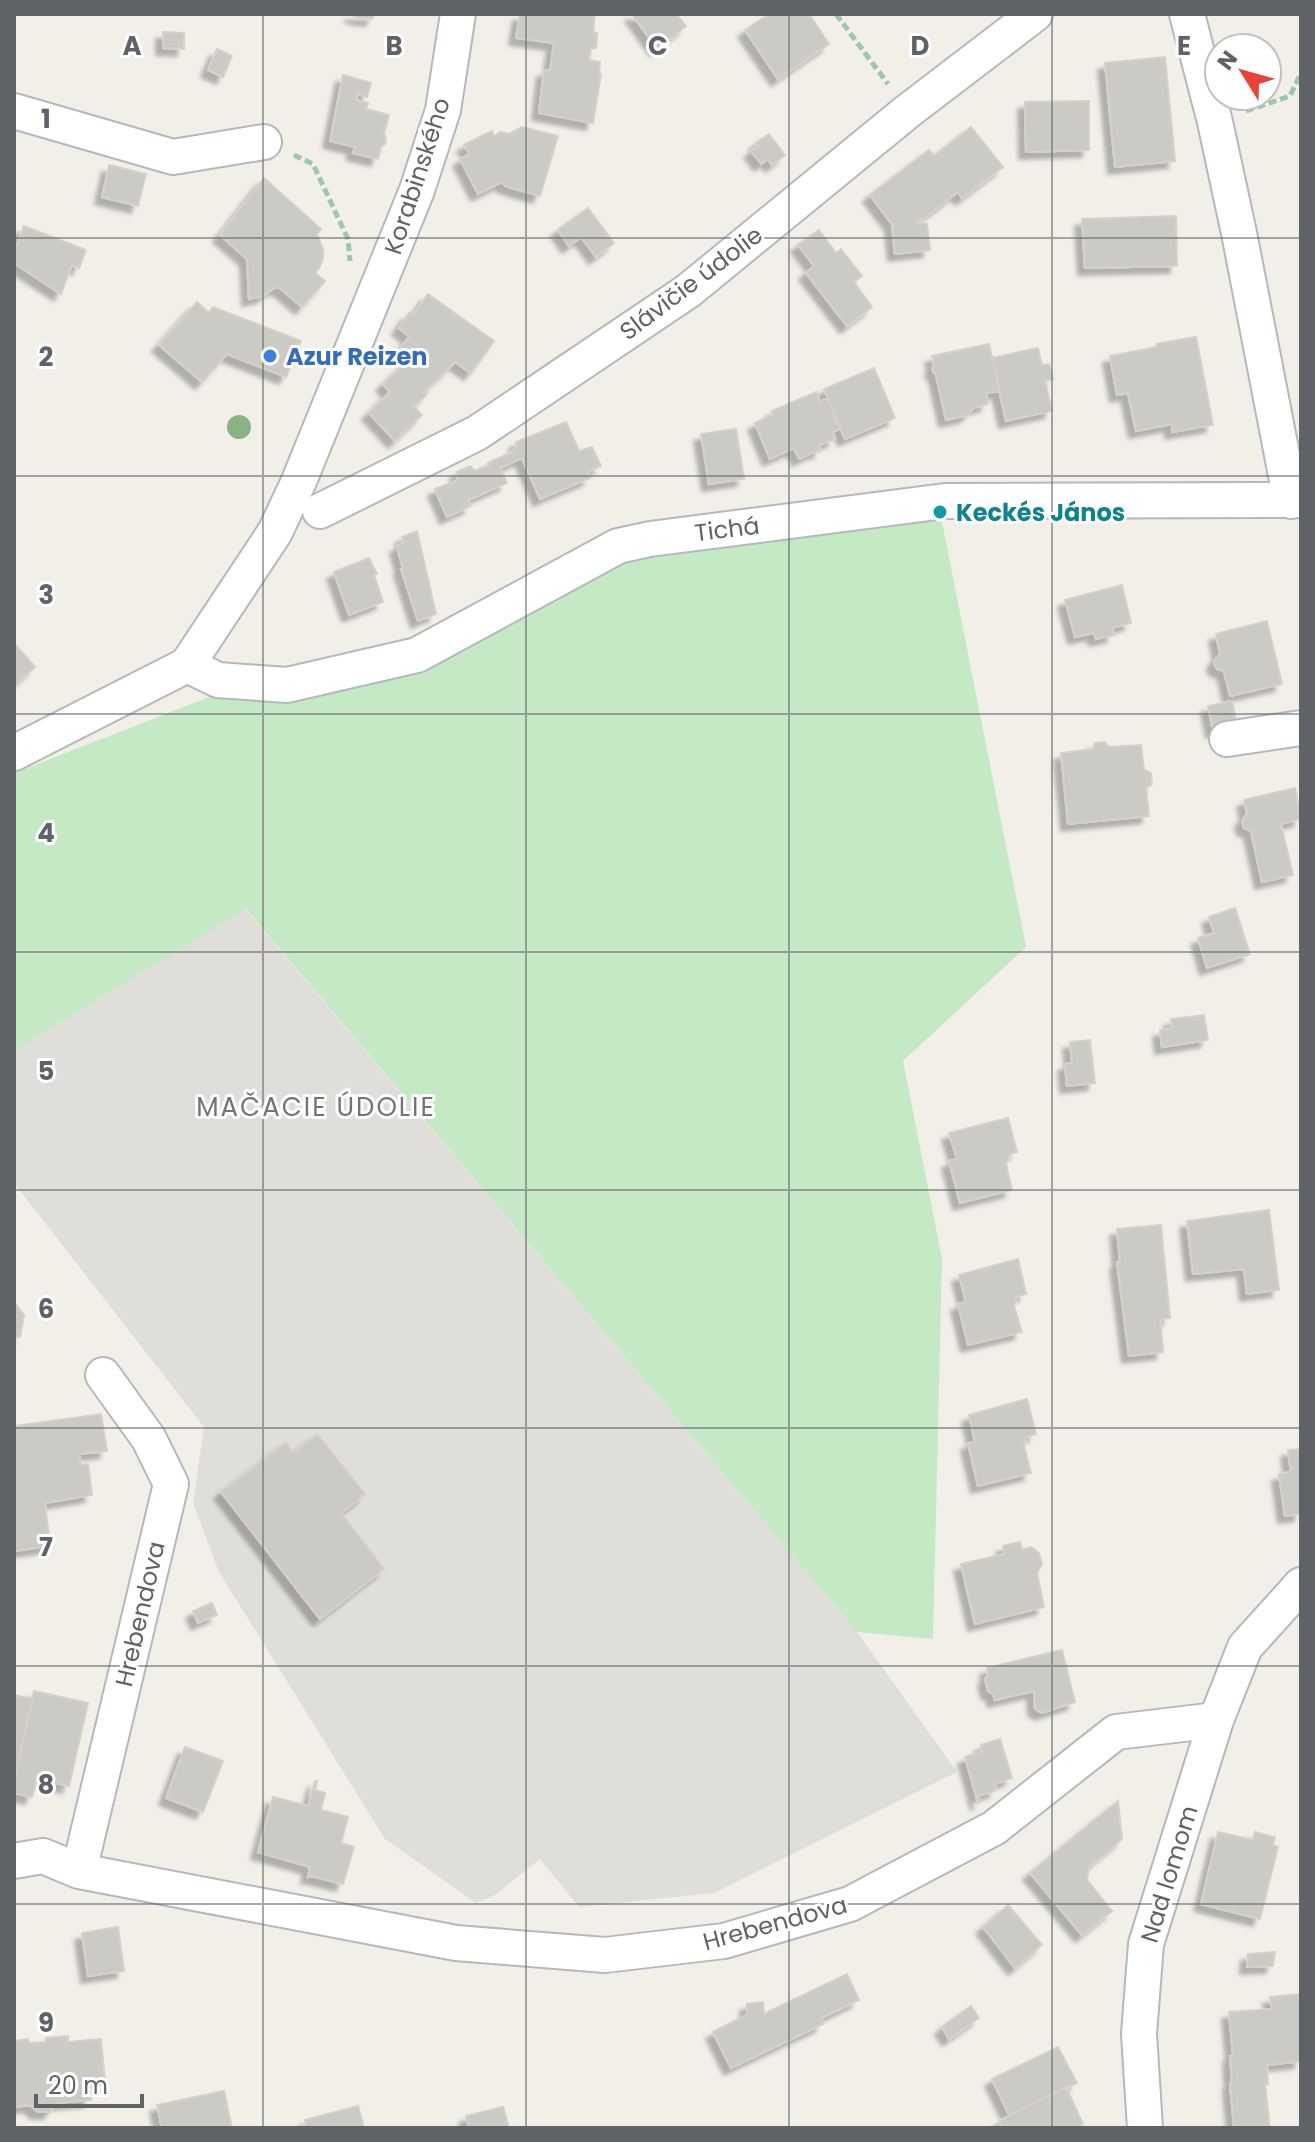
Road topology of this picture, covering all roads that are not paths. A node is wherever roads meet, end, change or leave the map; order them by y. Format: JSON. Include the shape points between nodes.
{"nodes":[{"id":1,"x":458,"y":14,"type":"edge"},
{"id":2,"x":1035,"y":14,"type":"edge"},
{"id":3,"x":1187,"y":14,"type":"edge"},
{"id":4,"x":14,"y":111,"type":"edge"},
{"id":5,"x":264,"y":142,"type":"road end"},
{"id":6,"x":1296,"y":500,"type":"edge"},
{"id":7,"x":320,"y":511,"type":"dead end"},
{"id":8,"x":187,"y":665,"type":"junction"},
{"id":9,"x":1301,"y":728,"type":"edge"},
{"id":10,"x":1227,"y":739,"type":"dead end"},
{"id":11,"x":14,"y":753,"type":"edge"},
{"id":12,"x":103,"y":1375,"type":"dead end"},
{"id":13,"x":1301,"y":1585,"type":"edge"},
{"id":14,"x":1216,"y":1720,"type":"junction"},
{"id":15,"x":14,"y":1861,"type":"edge"},
{"id":16,"x":79,"y":1871,"type":"junction"},
{"id":17,"x":1145,"y":2128,"type":"edge"}],
"edges":[{"from":1,"to":8,"type":"street","name":"Korabinského","via":[[443,110],[417,190],[299,481],[275,532]]},
{"from":2,"to":7,"type":"street","name":"Slávičie údolie","via":[[688,291],[477,433]]},
{"from":3,"to":6,"type":"street"},
{"from":4,"to":5,"type":"street","via":[[173,157]]},
{"from":6,"to":8,"type":"street","name":"Tichá","via":[[945,501],[650,539],[618,546],[417,655],[287,685],[218,680]]},
{"from":8,"to":11,"type":"street"},
{"from":9,"to":10,"type":"street"},
{"from":12,"to":16,"type":"street","name":"Hrebendova","via":[[149,1439],[171,1484]]},
{"from":13,"to":14,"type":"street","via":[[1245,1647]]},
{"from":14,"to":16,"type":"street","name":"Hrebendova","via":[[1116,1732],[981,1835],[850,1904],[724,1941],[605,1955],[456,1943]]},
{"from":14,"to":17,"type":"street","name":"Nad lomom","via":[[1146,1944],[1139,2034]]},
{"from":15,"to":16,"type":"street","name":"Hrebendova","via":[[43,1856]]}]}
